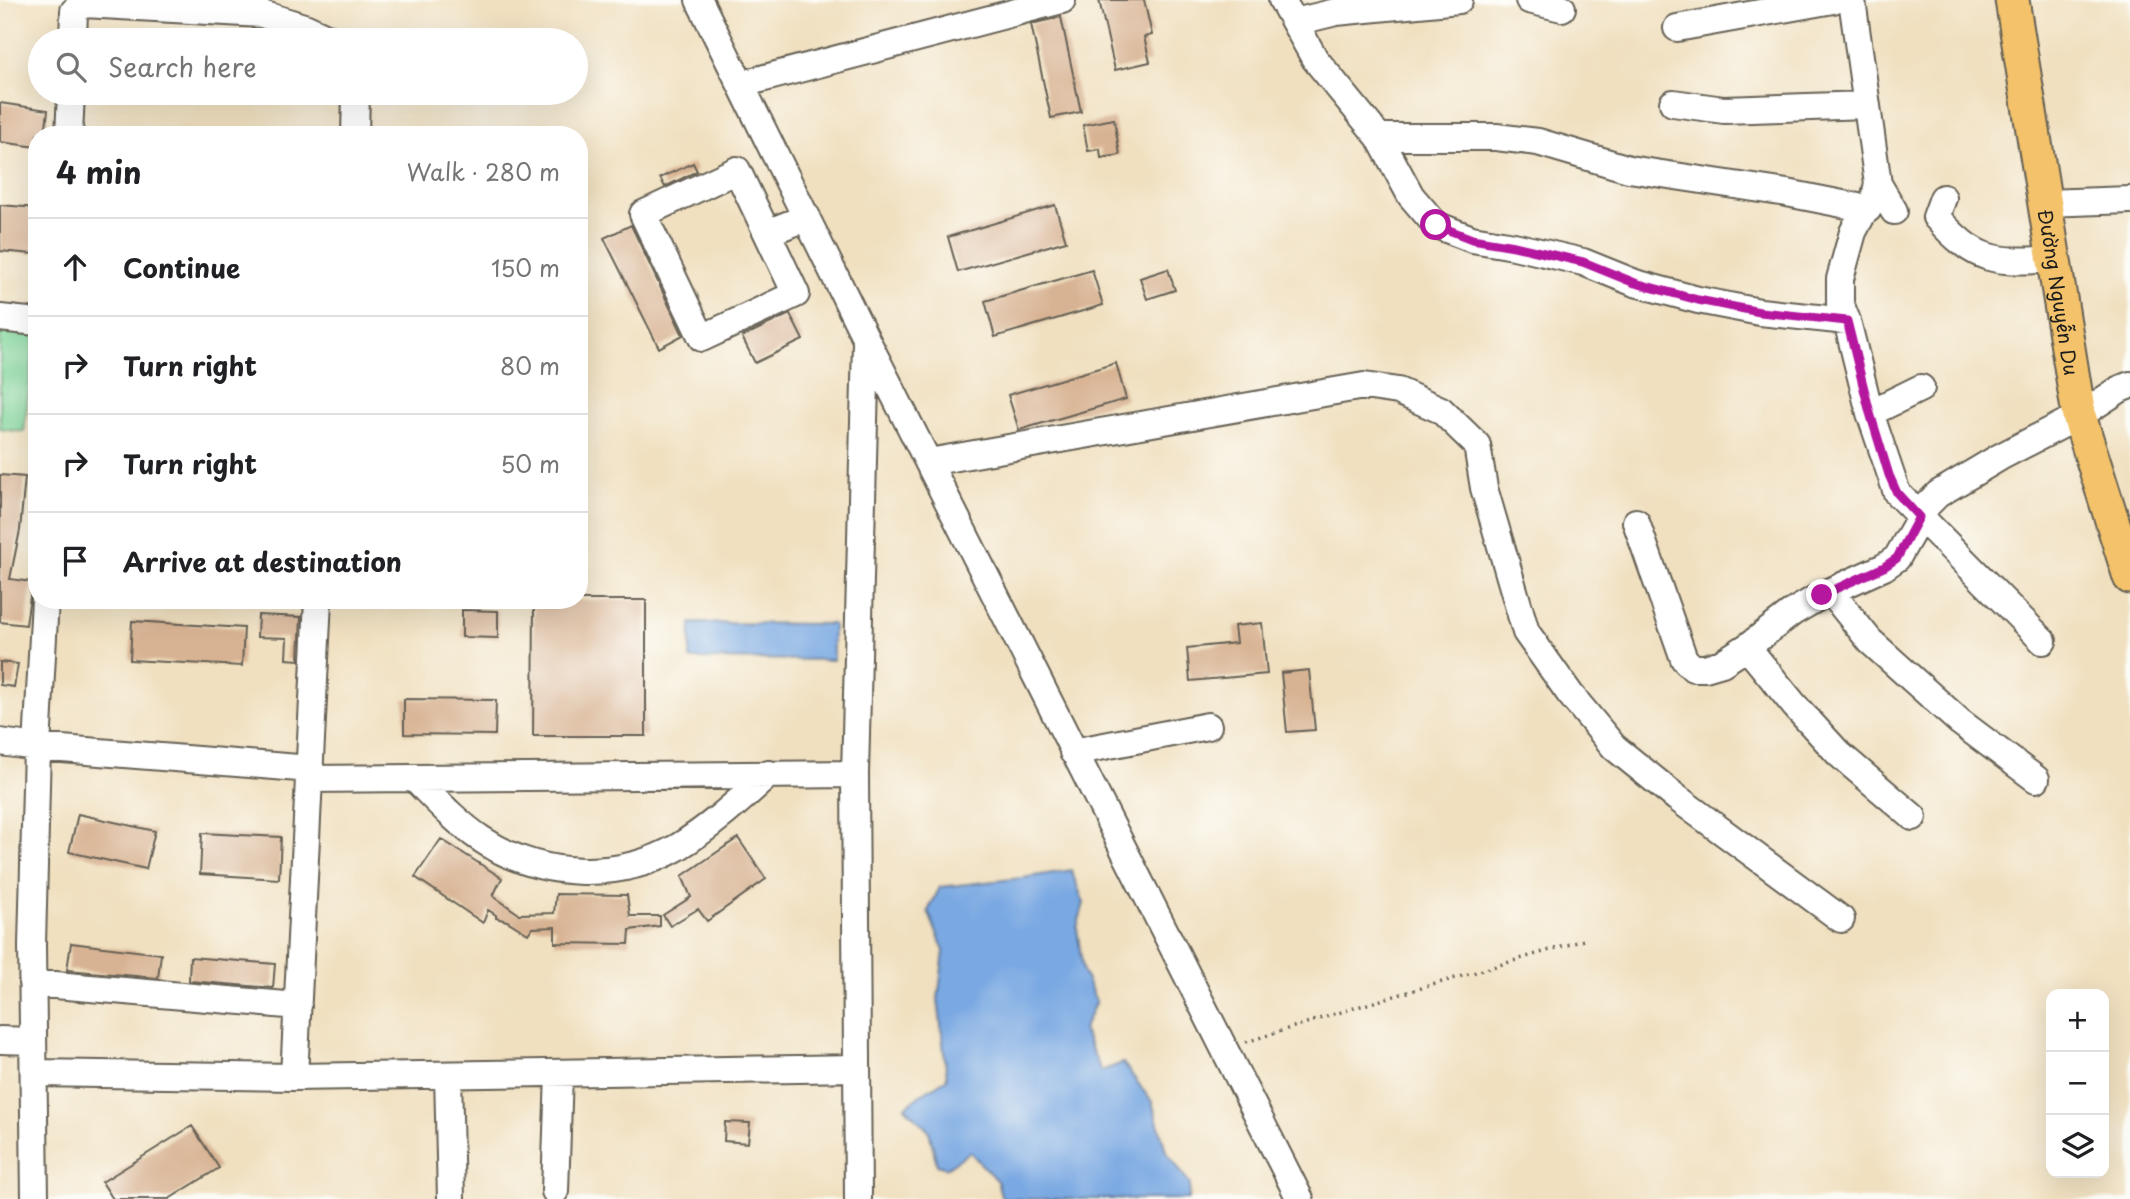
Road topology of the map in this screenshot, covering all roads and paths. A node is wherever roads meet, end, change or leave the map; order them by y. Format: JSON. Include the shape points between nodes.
{"nodes":[{"id":1,"x":699,"y":0,"type":"edge"},
{"id":2,"x":1062,"y":0,"type":"edge"},
{"id":3,"x":1459,"y":0,"type":"edge"},
{"id":4,"x":1529,"y":0,"type":"edge"},
{"id":5,"x":1833,"y":0,"type":"edge"},
{"id":6,"x":1852,"y":0,"type":"edge"},
{"id":7,"x":2011,"y":0,"type":"edge"},
{"id":8,"x":70,"y":5,"type":"edge"},
{"id":9,"x":1774,"y":5,"type":"edge"},
{"id":10,"x":1562,"y":8,"type":"dead end"},
{"id":11,"x":1289,"y":11,"type":"edge"},
{"id":12,"x":72,"y":28,"type":"edge"},
{"id":13,"x":307,"y":28,"type":"edge"},
{"id":14,"x":1677,"y":28,"type":"dead end"},
{"id":15,"x":742,"y":84,"type":"junction"},
{"id":16,"x":1673,"y":103,"type":"dead end"},
{"id":17,"x":1866,"y":104,"type":"junction"},
{"id":18,"x":70,"y":105,"type":"edge"},
{"id":19,"x":356,"y":105,"type":"edge"},
{"id":20,"x":69,"y":126,"type":"edge"},
{"id":21,"x":355,"y":126,"type":"edge"},
{"id":22,"x":1379,"y":137,"type":"junction"},
{"id":23,"x":1878,"y":184,"type":"junction"},
{"id":24,"x":1943,"y":198,"type":"dead end"},
{"id":25,"x":2130,"y":200,"type":"edge"},
{"id":26,"x":2044,"y":203,"type":"junction"},
{"id":27,"x":1868,"y":209,"type":"junction"},
{"id":28,"x":1894,"y":211,"type":"dead end"},
{"id":29,"x":807,"y":218,"type":"junction"},
{"id":30,"x":767,"y":233,"type":"junction"},
{"id":31,"x":2053,"y":259,"type":"junction"},
{"id":32,"x":0,"y":318,"type":"edge"},
{"id":33,"x":28,"y":321,"type":"edge"},
{"id":34,"x":1847,"y":321,"type":"junction"},
{"id":35,"x":866,"y":339,"type":"junction"},
{"id":36,"x":2130,"y":385,"type":"edge"},
{"id":37,"x":1921,"y":388,"type":"dead end"},
{"id":38,"x":1870,"y":413,"type":"junction"},
{"id":39,"x":2079,"y":416,"type":"junction"},
{"id":40,"x":929,"y":462,"type":"junction"},
{"id":41,"x":1919,"y":517,"type":"junction"},
{"id":42,"x":1636,"y":522,"type":"dead end"},
{"id":43,"x":2130,"y":577,"type":"edge"},
{"id":44,"x":1830,"y":591,"type":"junction"},
{"id":45,"x":45,"y":609,"type":"edge"},
{"id":46,"x":318,"y":609,"type":"edge"},
{"id":47,"x":2043,"y":641,"type":"dead end"},
{"id":48,"x":1747,"y":647,"type":"junction"},
{"id":49,"x":1208,"y":726,"type":"dead end"},
{"id":50,"x":0,"y":742,"type":"edge"},
{"id":51,"x":37,"y":747,"type":"junction"},
{"id":52,"x":1073,"y":752,"type":"junction"},
{"id":53,"x":310,"y":774,"type":"junction"},
{"id":54,"x":769,"y":774,"type":"junction"},
{"id":55,"x":855,"y":774,"type":"junction"},
{"id":56,"x":414,"y":778,"type":"junction"},
{"id":57,"x":2036,"y":779,"type":"dead end"},
{"id":58,"x":1913,"y":817,"type":"dead end"},
{"id":59,"x":1841,"y":919,"type":"dead end"},
{"id":60,"x":1584,"y":940,"type":"dead end"},
{"id":61,"x":32,"y":983,"type":"junction"},
{"id":62,"x":298,"y":1006,"type":"junction"},
{"id":63,"x":0,"y":1040,"type":"edge"},
{"id":64,"x":33,"y":1041,"type":"junction"},
{"id":65,"x":1224,"y":1049,"type":"junction"},
{"id":66,"x":857,"y":1068,"type":"junction"},
{"id":67,"x":34,"y":1073,"type":"junction"},
{"id":68,"x":559,"y":1073,"type":"junction"},
{"id":69,"x":448,"y":1075,"type":"junction"},
{"id":70,"x":294,"y":1077,"type":"junction"},
{"id":71,"x":555,"y":1191,"type":"dead end"},
{"id":72,"x":35,"y":1199,"type":"edge"},
{"id":73,"x":451,"y":1199,"type":"edge"},
{"id":74,"x":858,"y":1199,"type":"edge"},
{"id":75,"x":1300,"y":1199,"type":"edge"}],
"edges":[{"from":1,"to":15,"type":"street"},
{"from":2,"to":15,"type":"street"},
{"from":3,"to":11,"type":"street","via":[[1336,12]]},
{"from":4,"to":10,"type":"street"},
{"from":5,"to":9,"type":"street"},
{"from":6,"to":17,"type":"street"},
{"from":7,"to":26,"type":"main road","name":"Đường Nguyễn Du"},
{"from":8,"to":12,"type":"street"},
{"from":8,"to":13,"type":"street","via":[[262,13]]},
{"from":9,"to":14,"type":"street"},
{"from":11,"to":22,"type":"street","via":[[1315,59]]},
{"from":15,"to":29,"type":"street"},
{"from":16,"to":17,"type":"street","via":[[1736,110]]},
{"from":17,"to":23,"type":"street"},
{"from":18,"to":20,"type":"street"},
{"from":19,"to":21,"type":"street"},
{"from":22,"to":27,"type":"street","via":[[1496,137],[1538,142],[1629,169]]},
{"from":22,"to":34,"type":"street","via":[[1412,196],[1436,225],[1472,239],[1583,262],[1635,283],[1698,300]]},
{"from":23,"to":27,"type":"street"},
{"from":23,"to":28,"type":"street"},
{"from":24,"to":31,"type":"street","via":[[1936,217],[1983,257]]},
{"from":25,"to":26,"type":"street"},
{"from":26,"to":31,"type":"main road","name":"Đường Nguyễn Du"},
{"from":27,"to":34,"type":"street","via":[[1853,232],[1840,279],[1840,303]]},
{"from":29,"to":30,"type":"street"},
{"from":29,"to":35,"type":"street"},
{"from":30,"to":30,"type":"street","via":[[737,170],[643,214],[702,338],[796,294]]},
{"from":31,"to":39,"type":"main road","name":"Đường Nguyễn Du"},
{"from":32,"to":33,"type":"street"},
{"from":34,"to":38,"type":"street"},
{"from":35,"to":40,"type":"street"},
{"from":35,"to":55,"type":"street"},
{"from":36,"to":39,"type":"street"},
{"from":37,"to":38,"type":"street"},
{"from":38,"to":41,"type":"street","via":[[1897,493]]},
{"from":39,"to":41,"type":"street","via":[[1938,494]]},
{"from":39,"to":43,"type":"main road","name":"Đường Nguyễn Du"},
{"from":40,"to":52,"type":"street"},
{"from":40,"to":59,"type":"street","via":[[1364,386],[1398,391],[1441,410],[1477,445],[1484,488],[1526,632],[1570,694],[1614,747]]},
{"from":41,"to":44,"type":"street","via":[[1897,558]]},
{"from":41,"to":47,"type":"street"},
{"from":42,"to":48,"type":"street","via":[[1684,659],[1693,668],[1704,668]]},
{"from":44,"to":48,"type":"street"},
{"from":44,"to":57,"type":"street","via":[[1870,641],[1960,722]]},
{"from":45,"to":51,"type":"street"},
{"from":46,"to":53,"type":"street"},
{"from":48,"to":58,"type":"street","via":[[1839,754]]},
{"from":49,"to":52,"type":"street"},
{"from":50,"to":51,"type":"street"},
{"from":51,"to":53,"type":"street"},
{"from":51,"to":61,"type":"street"},
{"from":52,"to":65,"type":"street"},
{"from":53,"to":56,"type":"street"},
{"from":53,"to":62,"type":"street"},
{"from":54,"to":55,"type":"street"},
{"from":54,"to":56,"type":"street"},
{"from":54,"to":56,"type":"street","via":[[721,817],[676,848],[636,864],[594,872],[548,867],[494,847],[448,812]]},
{"from":55,"to":66,"type":"street"},
{"from":60,"to":65,"type":"path"},
{"from":61,"to":62,"type":"street"},
{"from":61,"to":64,"type":"street"},
{"from":62,"to":70,"type":"street"},
{"from":63,"to":64,"type":"street"},
{"from":64,"to":67,"type":"street"},
{"from":65,"to":75,"type":"street"},
{"from":66,"to":68,"type":"street"},
{"from":66,"to":74,"type":"street"},
{"from":67,"to":70,"type":"street"},
{"from":67,"to":72,"type":"street"},
{"from":68,"to":69,"type":"street"},
{"from":68,"to":71,"type":"street"},
{"from":69,"to":70,"type":"street"},
{"from":69,"to":73,"type":"street"}]}
